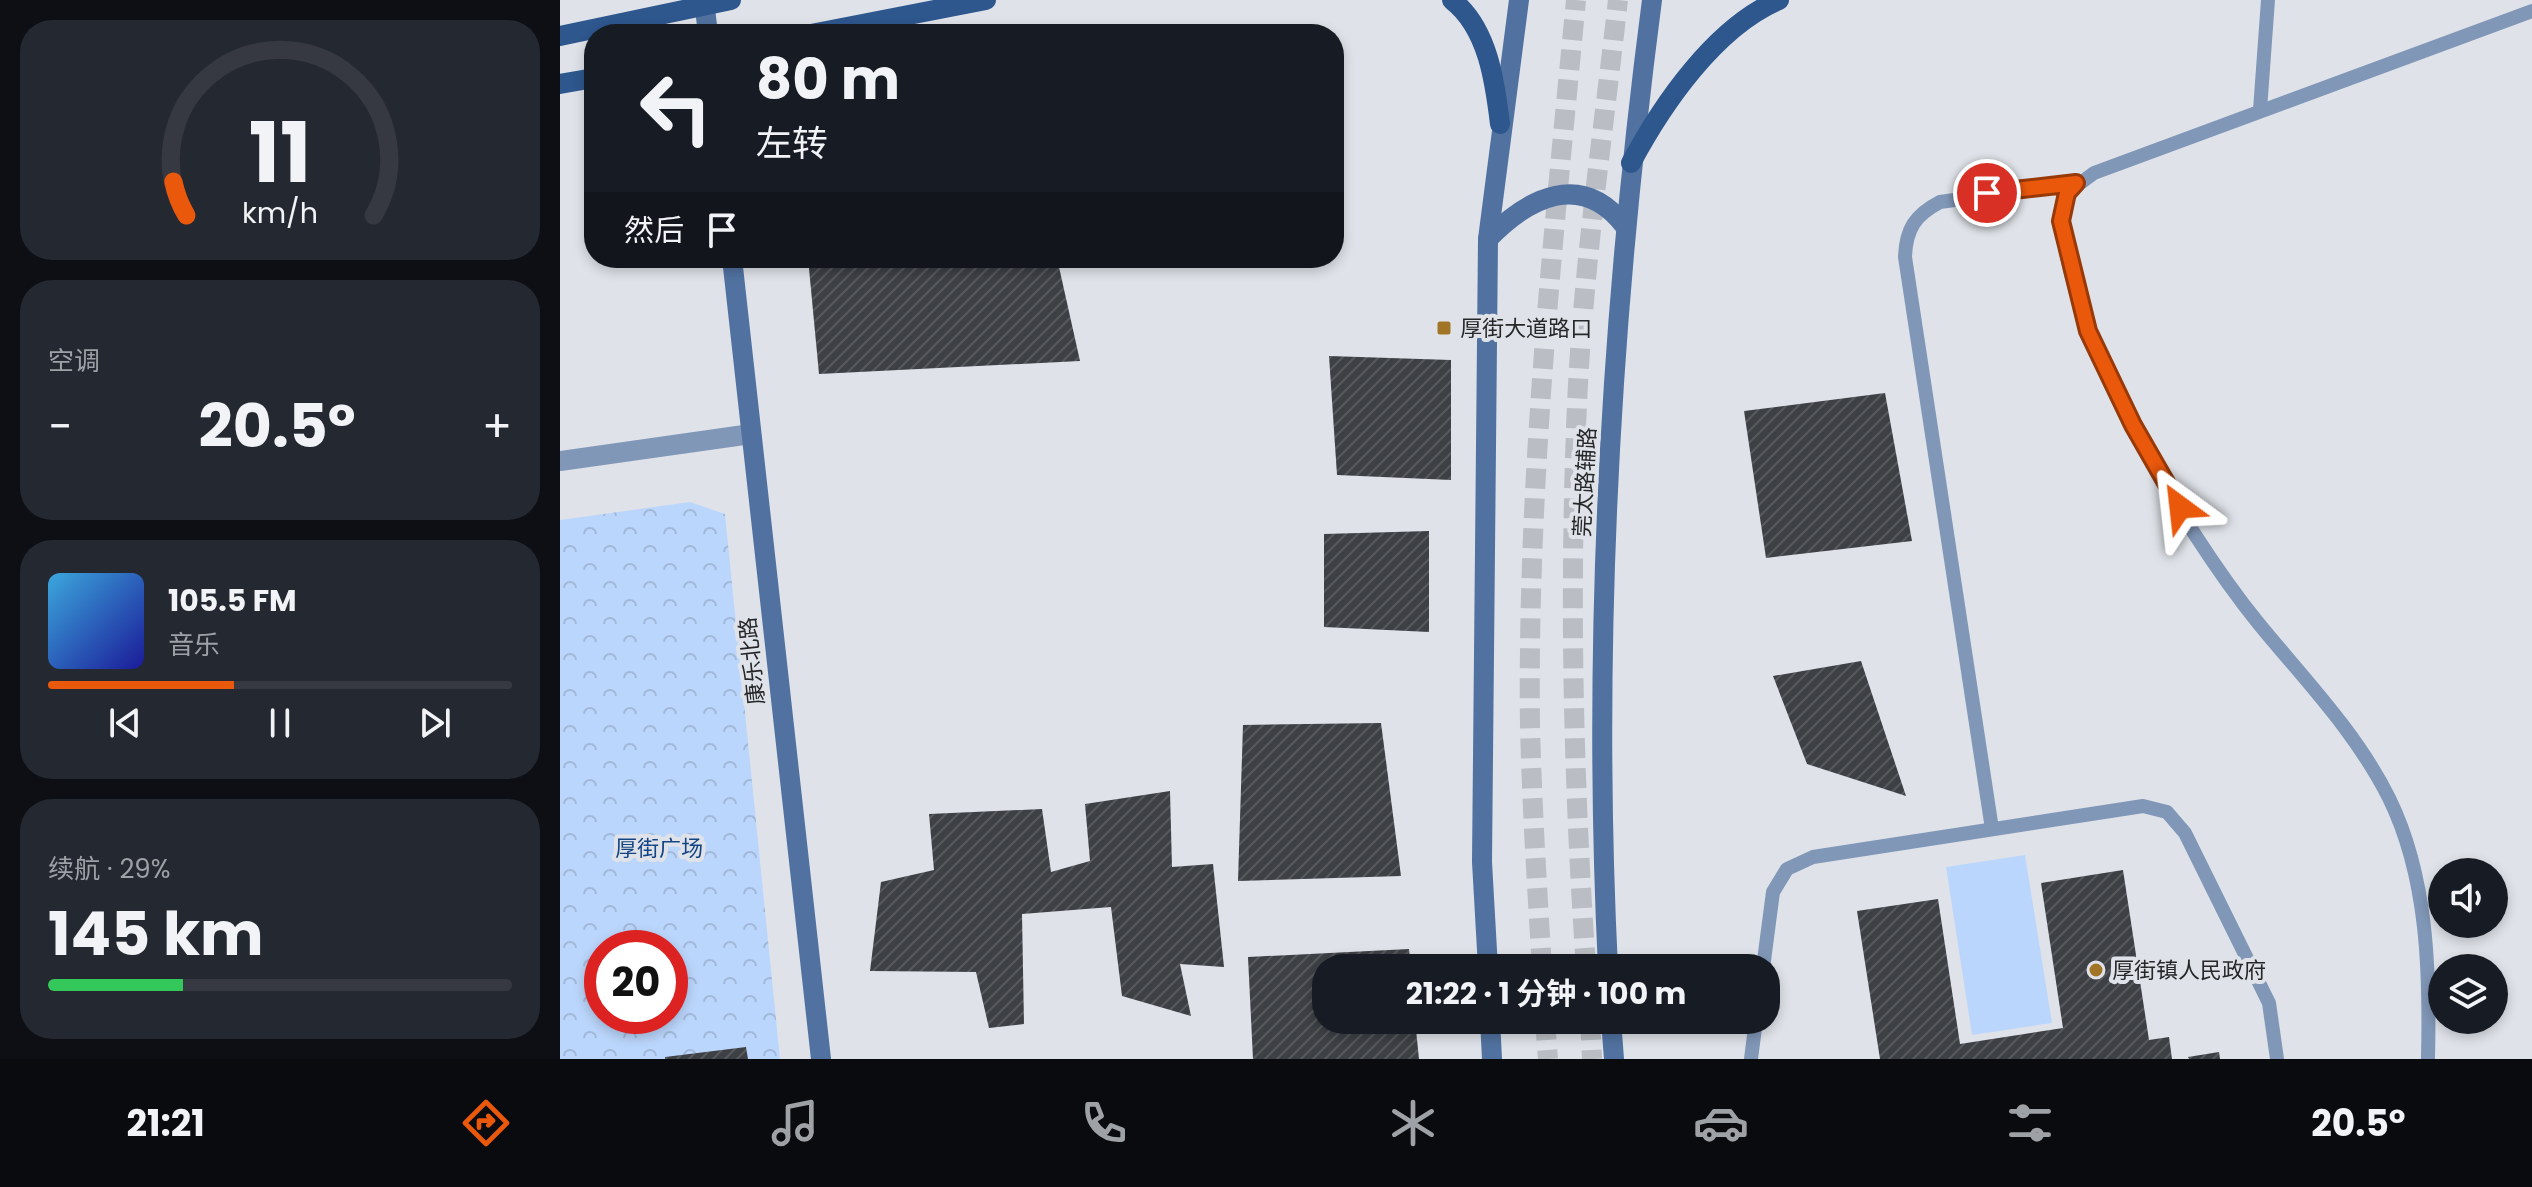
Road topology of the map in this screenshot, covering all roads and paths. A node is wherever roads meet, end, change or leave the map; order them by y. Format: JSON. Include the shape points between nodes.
{"nodes":[{"id":1,"x":731,"y":0,"type":"edge"},
{"id":2,"x":986,"y":0,"type":"edge"},
{"id":3,"x":1452,"y":0,"type":"edge"},
{"id":4,"x":1519,"y":0,"type":"edge"},
{"id":5,"x":1652,"y":0,"type":"edge"},
{"id":6,"x":1779,"y":0,"type":"edge"},
{"id":7,"x":2268,"y":0,"type":"edge"},
{"id":8,"x":705,"y":3,"type":"edge"},
{"id":9,"x":2532,"y":11,"type":"edge"},
{"id":10,"x":613,"y":24,"type":"edge"},
{"id":11,"x":707,"y":24,"type":"edge"},
{"id":12,"x":862,"y":24,"type":"edge"},
{"id":13,"x":584,"y":31,"type":"edge"},
{"id":14,"x":560,"y":36,"type":"edge"},
{"id":15,"x":584,"y":80,"type":"edge"},
{"id":16,"x":560,"y":84,"type":"edge"},
{"id":17,"x":2260,"y":110,"type":"junction"},
{"id":18,"x":1500,"y":124,"type":"junction"},
{"id":19,"x":1631,"y":163,"type":"junction"},
{"id":20,"x":2076,"y":183,"type":"junction"},
{"id":21,"x":1624,"y":225,"type":"junction"},
{"id":22,"x":1488,"y":239,"type":"junction"},
{"id":23,"x":733,"y":268,"type":"edge"},
{"id":24,"x":751,"y":434,"type":"junction"},
{"id":25,"x":560,"y":461,"type":"edge"},
{"id":26,"x":1992,"y":829,"type":"junction"},
{"id":27,"x":1487,"y":954,"type":"edge"},
{"id":28,"x":1607,"y":954,"type":"edge"},
{"id":29,"x":1765,"y":954,"type":"edge"},
{"id":30,"x":1491,"y":1034,"type":"edge"},
{"id":31,"x":1612,"y":1034,"type":"edge"},
{"id":32,"x":1754,"y":1034,"type":"edge"},
{"id":33,"x":821,"y":1059,"type":"edge"},
{"id":34,"x":1492,"y":1059,"type":"edge"},
{"id":35,"x":1614,"y":1059,"type":"edge"},
{"id":36,"x":1751,"y":1059,"type":"edge"},
{"id":37,"x":2277,"y":1059,"type":"edge"},
{"id":38,"x":2428,"y":1059,"type":"edge"}],
"edges":[{"from":1,"to":8,"type":"main road"},
{"from":2,"to":12,"type":"main road"},
{"from":3,"to":18,"type":"main road","via":[[1480,38],[1495,80]]},
{"from":4,"to":18,"type":"main road"},
{"from":5,"to":19,"type":"main road","name":"莞太路辅路"},
{"from":6,"to":19,"type":"main road","via":[[1721,40],[1653,122]]},
{"from":7,"to":17,"type":"lane"},
{"from":8,"to":10,"type":"main road"},
{"from":8,"to":11,"type":"main road"},
{"from":9,"to":17,"type":"lane"},
{"from":13,"to":14,"type":"main road"},
{"from":15,"to":16,"type":"main road"},
{"from":17,"to":20,"type":"lane"},
{"from":18,"to":22,"type":"main road"},
{"from":19,"to":21,"type":"main road","name":"莞太路辅路"},
{"from":20,"to":26,"type":"lane","via":[[1940,202],[1923,210],[1906,237],[1907,272]]},
{"from":20,"to":38,"type":"lane","via":[[2067,193],[2061,221],[2079,301],[2133,425],[2196,534],[2248,609],[2369,762],[2406,840],[2430,988]]},
{"from":21,"to":22,"type":"main road","via":[[1596,199],[1573,193],[1527,207]]},
{"from":21,"to":28,"type":"main road","name":"莞太路辅路","via":[[1607,493],[1600,808]]},
{"from":22,"to":27,"type":"main road","via":[[1482,862]]},
{"from":23,"to":24,"type":"main road","name":"康乐北路"},
{"from":24,"to":25,"type":"street"},
{"from":24,"to":33,"type":"main road","name":"康乐北路"},
{"from":26,"to":29,"type":"lane","via":[[1813,857],[1787,869],[1773,892]]},
{"from":26,"to":37,"type":"lane","via":[[2143,806],[2167,812],[2185,833],[2269,1003]]},
{"from":30,"to":34,"type":"main road"},
{"from":31,"to":35,"type":"main road"},
{"from":32,"to":36,"type":"lane"}]}
